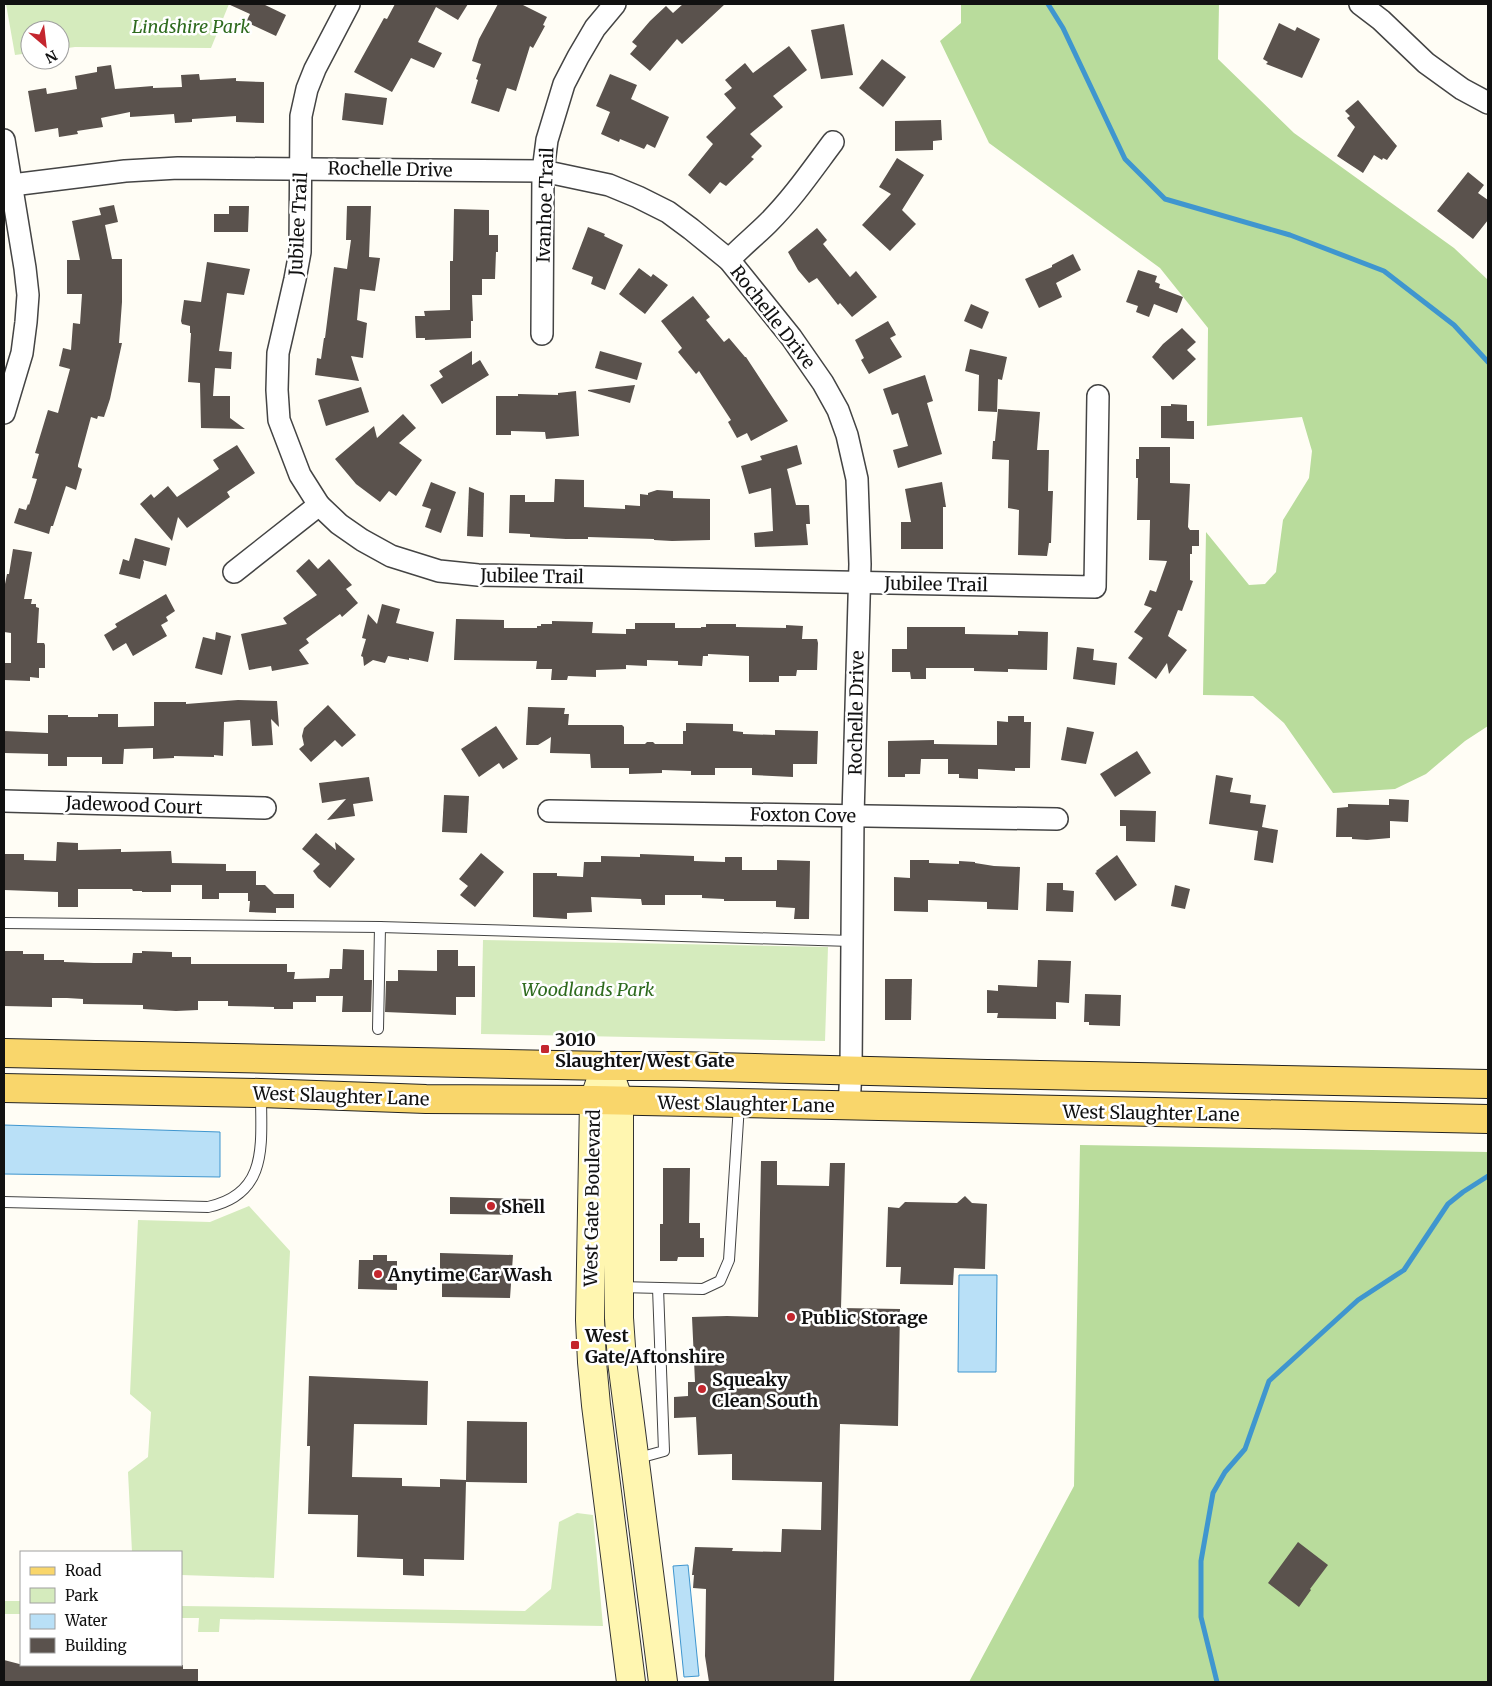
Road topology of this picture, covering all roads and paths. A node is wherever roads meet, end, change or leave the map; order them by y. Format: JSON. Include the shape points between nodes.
{"nodes":[{"id":1,"x":349,"y":4,"type":"edge"},
{"id":2,"x":614,"y":4,"type":"edge"},
{"id":3,"x":1360,"y":4,"type":"edge"},
{"id":4,"x":1488,"y":103,"type":"edge"},
{"id":5,"x":4,"y":140,"type":"edge"},
{"id":6,"x":833,"y":142,"type":"dead end"},
{"id":7,"x":301,"y":168,"type":"junction"},
{"id":8,"x":543,"y":171,"type":"junction"},
{"id":9,"x":12,"y":185,"type":"junction"},
{"id":10,"x":729,"y":260,"type":"junction"},
{"id":11,"x":542,"y":334,"type":"dead end"},
{"id":12,"x":1098,"y":396,"type":"dead end"},
{"id":13,"x":4,"y":413,"type":"edge"},
{"id":14,"x":319,"y":505,"type":"junction"},
{"id":15,"x":234,"y":572,"type":"dead end"},
{"id":16,"x":860,"y":583,"type":"junction"},
{"id":17,"x":4,"y":801,"type":"edge"},
{"id":18,"x":265,"y":808,"type":"dead end"},
{"id":19,"x":549,"y":811,"type":"dead end"},
{"id":20,"x":853,"y":816,"type":"junction"},
{"id":21,"x":1057,"y":820,"type":"dead end"},
{"id":22,"x":4,"y":923,"type":"edge"},
{"id":23,"x":380,"y":927,"type":"junction"},
{"id":24,"x":852,"y":941,"type":"junction"},
{"id":25,"x":378,"y":1029,"type":"dead end"},
{"id":26,"x":4,"y":1053,"type":"edge"},
{"id":27,"x":606,"y":1066,"type":"junction"},
{"id":28,"x":851,"y":1070,"type":"junction"},
{"id":29,"x":1412,"y":1082,"type":"junction"},
{"id":30,"x":1488,"y":1084,"type":"edge"},
{"id":31,"x":4,"y":1088,"type":"edge"},
{"id":32,"x":261,"y":1093,"type":"junction"},
{"id":33,"x":606,"y":1101,"type":"junction"},
{"id":34,"x":739,"y":1104,"type":"junction"},
{"id":35,"x":849,"y":1107,"type":"junction"},
{"id":36,"x":1412,"y":1117,"type":"junction"},
{"id":37,"x":1488,"y":1119,"type":"edge"},
{"id":38,"x":4,"y":1202,"type":"edge"},
{"id":39,"x":619,"y":1287,"type":"junction"},
{"id":40,"x":658,"y":1288,"type":"junction"},
{"id":41,"x":634,"y":1459,"type":"junction"},
{"id":42,"x":637,"y":1491,"type":"junction"},
{"id":43,"x":608,"y":1496,"type":"junction"},
{"id":44,"x":631,"y":1682,"type":"edge"},
{"id":45,"x":663,"y":1682,"type":"edge"}],
"edges":[{"from":1,"to":7,"type":"street","name":"Jubilee Trail","via":[[307,89],[302,116]]},
{"from":2,"to":8,"type":"street","name":"Ivanhoe Trail","via":[[595,28],[564,84],[547,140]]},
{"from":3,"to":4,"type":"street","via":[[1426,63]]},
{"from":5,"to":9,"type":"street"},
{"from":6,"to":10,"type":"street","via":[[768,224]]},
{"from":7,"to":8,"type":"street","name":"Rochelle Drive"},
{"from":7,"to":9,"type":"street","name":"Rochelle Drive","via":[[134,170]]},
{"from":7,"to":14,"type":"street","name":"Jubilee Trail","via":[[300,252],[278,353],[277,390],[279,420],[300,474]]},
{"from":8,"to":10,"type":"street","name":"Rochelle Drive","via":[[609,185],[638,197],[668,212]]},
{"from":8,"to":11,"type":"street","name":"Ivanhoe Trail"},
{"from":9,"to":13,"type":"street","via":[[28,295],[22,353]]},
{"from":10,"to":16,"type":"street","name":"Rochelle Drive","via":[[791,337],[838,410],[857,479]]},
{"from":12,"to":16,"type":"street","name":"Jubilee Trail","via":[[1095,587]]},
{"from":14,"to":15,"type":"street"},
{"from":14,"to":16,"type":"street","name":"Jubilee Trail","via":[[339,524],[369,544],[391,556],[439,572]]},
{"from":16,"to":20,"type":"street","name":"Rochelle Drive"},
{"from":17,"to":18,"type":"street","name":"Jadewood Court"},
{"from":19,"to":20,"type":"street","name":"Foxton Cove"},
{"from":20,"to":21,"type":"street","name":"Foxton Cove"},
{"from":20,"to":24,"type":"street","name":"Rochelle Drive"},
{"from":22,"to":23,"type":"lane"},
{"from":23,"to":24,"type":"lane"},
{"from":23,"to":25,"type":"lane"},
{"from":24,"to":28,"type":"street","name":"Rochelle Drive"},
{"from":26,"to":27,"type":"main road","name":"West Slaughter Lane"},
{"from":27,"to":28,"type":"main road","name":"West Slaughter Lane"},
{"from":27,"to":33,"type":"main road","name":"West Gate Boulevard"},
{"from":28,"to":29,"type":"main road","name":"West Slaughter Lane"},
{"from":28,"to":35,"type":"street","name":"Rochelle Drive"},
{"from":29,"to":30,"type":"main road","name":"West Slaughter Lane"},
{"from":29,"to":36,"type":"main road"},
{"from":31,"to":32,"type":"main road","name":"West Slaughter Lane"},
{"from":32,"to":33,"type":"main road","name":"West Slaughter Lane"},
{"from":32,"to":38,"type":"lane","via":[[260,1150],[256,1172],[241,1194],[230,1200],[208,1207]]},
{"from":33,"to":34,"type":"main road","name":"West Slaughter Lane"},
{"from":33,"to":39,"type":"main road","name":"West Gate Boulevard"},
{"from":33,"to":43,"type":"main road","name":"West Gate Boulevard","via":[[590,1320]]},
{"from":34,"to":35,"type":"main road","name":"West Slaughter Lane"},
{"from":34,"to":40,"type":"lane","via":[[729,1260],[720,1281],[703,1289]]},
{"from":35,"to":36,"type":"main road","name":"West Slaughter Lane"},
{"from":36,"to":37,"type":"main road","name":"West Slaughter Lane"},
{"from":39,"to":40,"type":"lane"},
{"from":39,"to":41,"type":"main road","name":"West Gate Boulevard","via":[[622,1361]]},
{"from":40,"to":41,"type":"lane","via":[[664,1451]]},
{"from":41,"to":42,"type":"main road","name":"West Gate Boulevard"},
{"from":42,"to":43,"type":"main road"},
{"from":42,"to":45,"type":"main road","name":"West Gate Boulevard"},
{"from":43,"to":44,"type":"main road","name":"West Gate Boulevard"}]}
